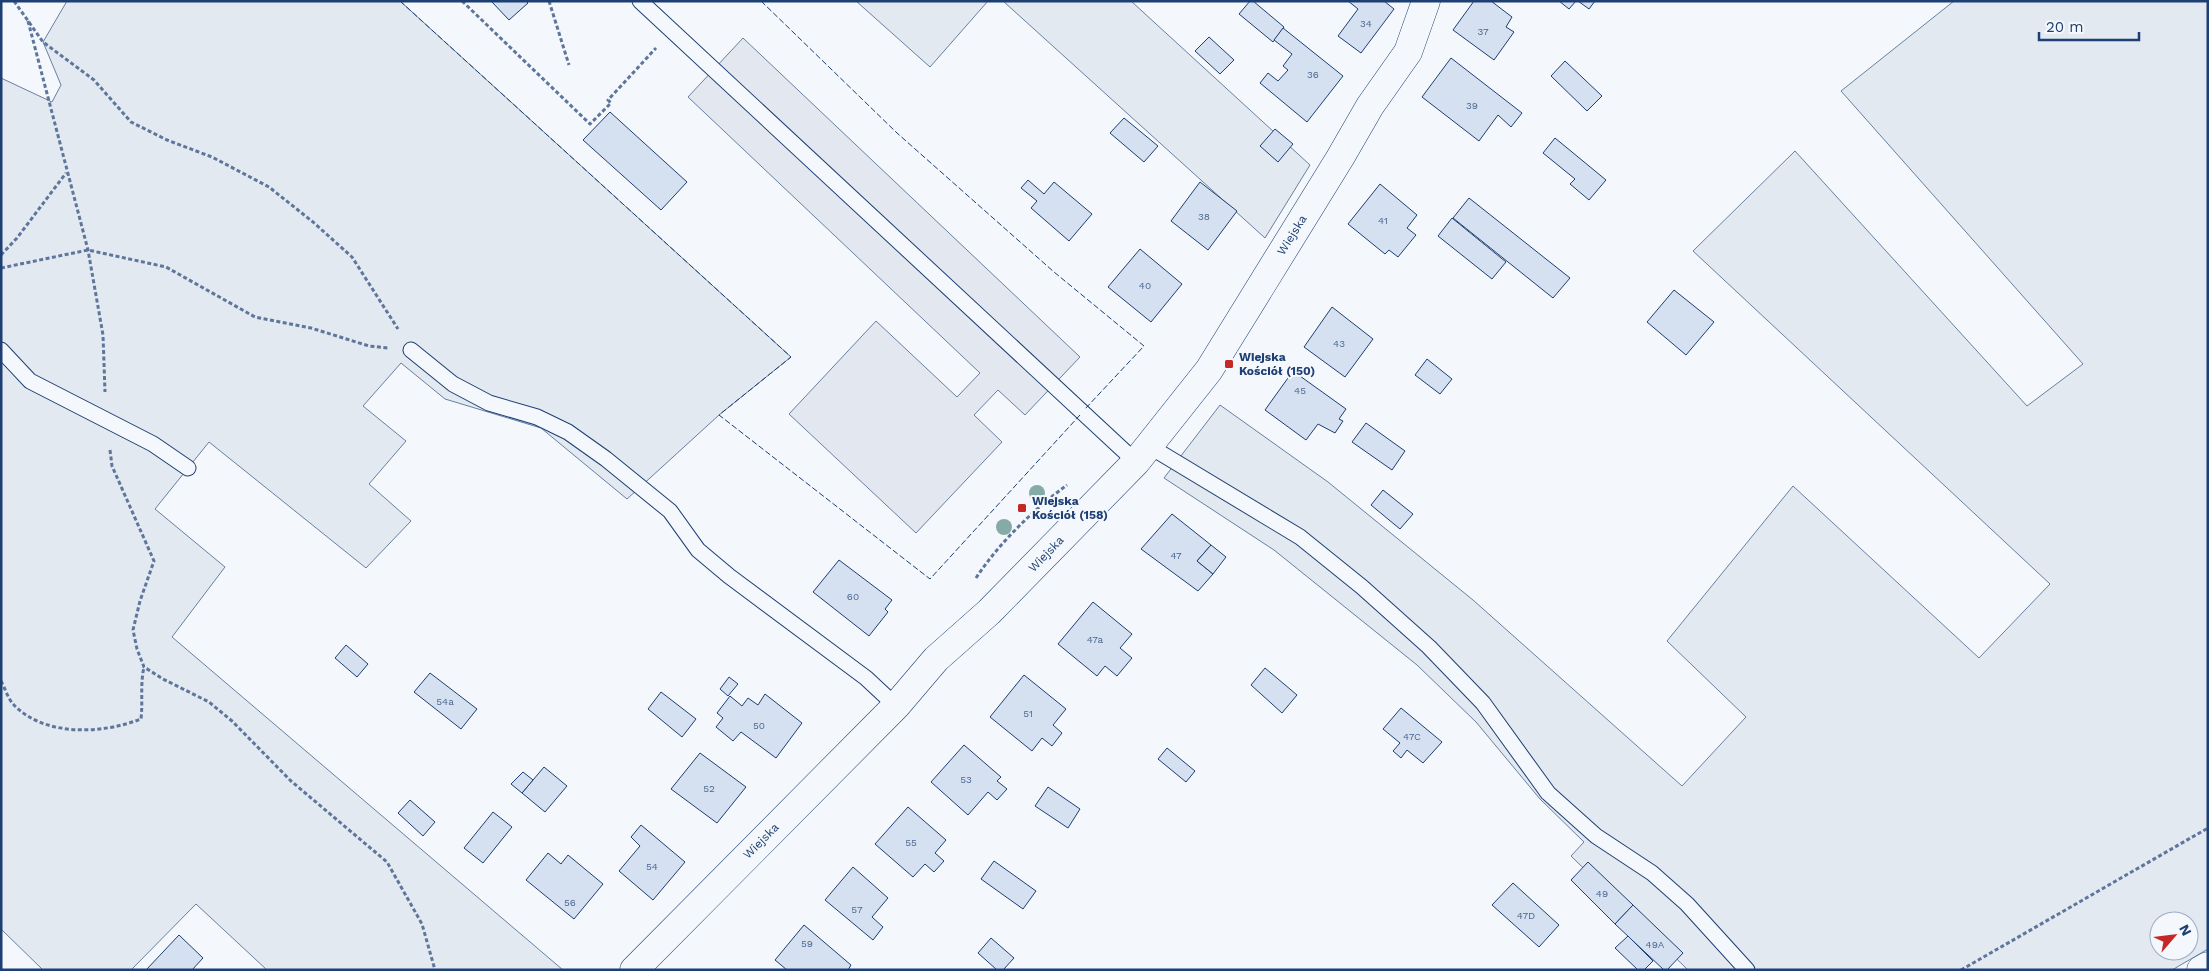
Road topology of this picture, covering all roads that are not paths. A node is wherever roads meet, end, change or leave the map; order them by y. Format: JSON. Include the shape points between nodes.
{"nodes":[{"id":1,"x":640,"y":1,"type":"edge"},
{"id":2,"x":1426,"y":1,"type":"edge"},
{"id":3,"x":1,"y":350,"type":"edge"},
{"id":4,"x":412,"y":350,"type":"road end"},
{"id":5,"x":1143,"y":454,"type":"junction"},
{"id":6,"x":188,"y":468,"type":"dead end"},
{"id":7,"x":896,"y":706,"type":"junction"},
{"id":8,"x":2208,"y":966,"type":"edge"},
{"id":9,"x":634,"y":970,"type":"edge"},
{"id":10,"x":1747,"y":970,"type":"edge"},
{"id":11,"x":2201,"y":970,"type":"edge"}],
"edges":[{"from":1,"to":5,"type":"lane"},
{"from":2,"to":5,"type":"street","name":"Wiejska","via":[[1408,52],[1370,106],[1208,370]]},
{"from":3,"to":6,"type":"lane","via":[[30,380],[153,444]]},
{"from":4,"to":7,"type":"lane","via":[[453,384],[568,432],[606,459],[670,511],[698,550],[866,678]]},
{"from":5,"to":7,"type":"street","name":"Wiejska","via":[[989,612],[936,659]]},
{"from":5,"to":10,"type":"lane","via":[[1300,537],[1362,587],[1429,647],[1483,703],[1548,793],[1596,836],[1652,873],[1687,904]]},
{"from":7,"to":9,"type":"street","name":"Wiejska"},
{"from":8,"to":11,"type":"street"}]}
